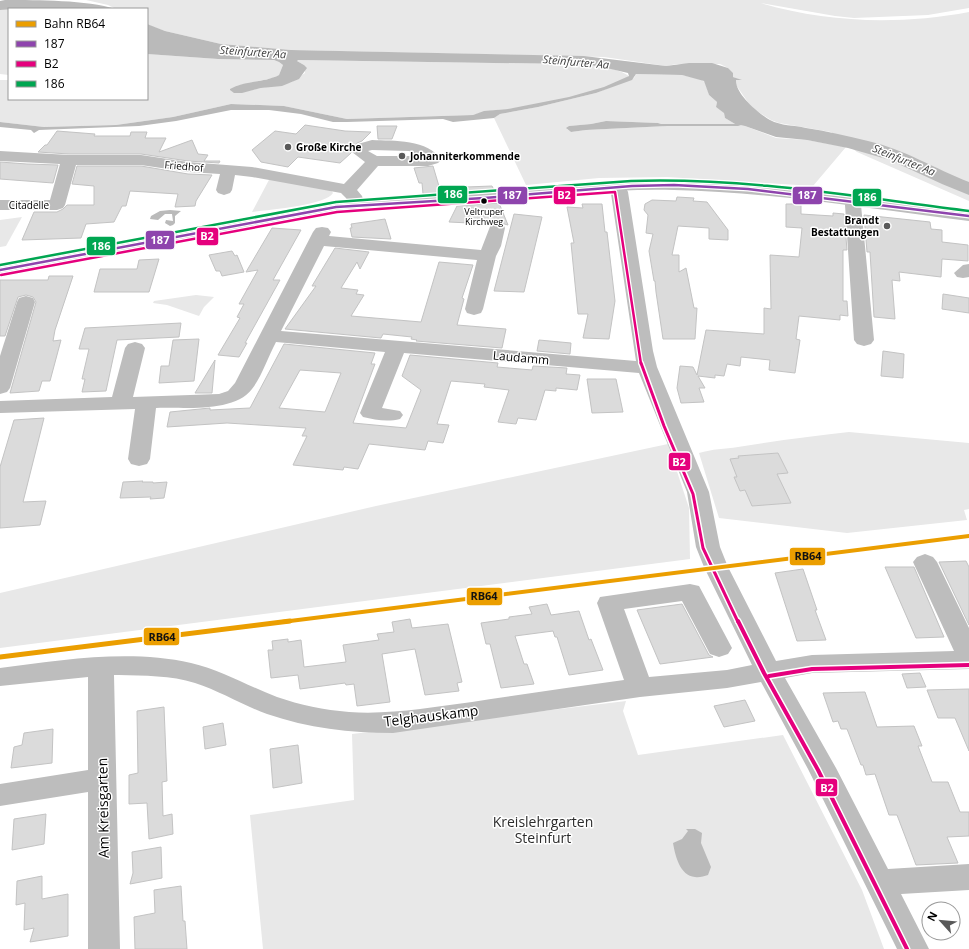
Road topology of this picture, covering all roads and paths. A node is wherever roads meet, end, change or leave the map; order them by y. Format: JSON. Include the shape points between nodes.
{"nodes":[{"id":1,"x":0,"y":156,"type":"edge"},
{"id":2,"x":69,"y":160,"type":"junction"},
{"id":3,"x":374,"y":161,"type":"dead end"},
{"id":4,"x":229,"y":170,"type":"junction"},
{"id":5,"x":618,"y":187,"type":"junction"},
{"id":6,"x":346,"y":189,"type":"junction"},
{"id":7,"x":224,"y":190,"type":"dead end"},
{"id":8,"x":855,"y":201,"type":"junction"},
{"id":9,"x":0,"y":205,"type":"edge"},
{"id":10,"x":357,"y":205,"type":"junction"},
{"id":11,"x":969,"y":216,"type":"edge"},
{"id":12,"x":497,"y":228,"type":"dead end"},
{"id":13,"x":486,"y":256,"type":"junction"},
{"id":14,"x":0,"y":270,"type":"edge"},
{"id":15,"x":26,"y":302,"type":"dead end"},
{"id":16,"x":474,"y":309,"type":"dead end"},
{"id":17,"x":269,"y":336,"type":"junction"},
{"id":18,"x":864,"y":340,"type":"dead end"},
{"id":19,"x":135,"y":348,"type":"dead end"},
{"id":20,"x":396,"y":348,"type":"junction"},
{"id":21,"x":647,"y":367,"type":"junction"},
{"id":22,"x":121,"y":402,"type":"junction"},
{"id":23,"x":146,"y":402,"type":"junction"},
{"id":24,"x":2,"y":406,"type":"edge"},
{"id":25,"x":394,"y":414,"type":"dead end"},
{"id":26,"x":138,"y":459,"type":"dead end"},
{"id":27,"x":925,"y":562,"type":"dead end"},
{"id":28,"x":719,"y":648,"type":"dead end"},
{"id":29,"x":969,"y":655,"type":"edge"},
{"id":30,"x":969,"y":660,"type":"edge"},
{"id":31,"x":100,"y":667,"type":"junction"},
{"id":32,"x":768,"y":671,"type":"junction"},
{"id":33,"x":0,"y":677,"type":"edge"},
{"id":34,"x":640,"y":687,"type":"junction"},
{"id":35,"x":102,"y":779,"type":"junction"},
{"id":36,"x":0,"y":795,"type":"edge"},
{"id":37,"x":969,"y":877,"type":"edge"},
{"id":38,"x":879,"y":884,"type":"junction"},
{"id":39,"x":104,"y":949,"type":"edge"},
{"id":40,"x":913,"y":949,"type":"edge"}],
"edges":[{"from":1,"to":2,"type":"street","name":"Friedhof"},
{"from":2,"to":4,"type":"street","name":"Friedhof","via":[[136,160]]},
{"from":2,"to":9,"type":"street","name":"Citadelle","via":[[57,205]]},
{"from":3,"to":6,"type":"street","via":[[352,186]]},
{"from":4,"to":6,"type":"street","name":"Friedhof"},
{"from":4,"to":7,"type":"street"},
{"from":5,"to":8,"type":"street","via":[[724,187]]},
{"from":5,"to":10,"type":"street"},
{"from":5,"to":21,"type":"street"},
{"from":6,"to":10,"type":"street","via":[[354,196]]},
{"from":8,"to":11,"type":"street"},
{"from":8,"to":18,"type":"street","via":[[853,204]]},
{"from":10,"to":14,"type":"street","via":[[240,224]]},
{"from":12,"to":13,"type":"street"},
{"from":13,"to":16,"type":"street"},
{"from":13,"to":17,"type":"street","via":[[320,236]]},
{"from":15,"to":24,"type":"street"},
{"from":17,"to":20,"type":"street","name":"Laudamm"},
{"from":17,"to":23,"type":"street","via":[[244,386],[235,395],[222,400]]},
{"from":19,"to":22,"type":"street"},
{"from":20,"to":21,"type":"street","name":"Laudamm"},
{"from":20,"to":25,"type":"street","via":[[370,412]]},
{"from":21,"to":32,"type":"street","via":[[698,492],[708,547]]},
{"from":22,"to":23,"type":"street"},
{"from":22,"to":24,"type":"street"},
{"from":23,"to":26,"type":"street"},
{"from":27,"to":29,"type":"street"},
{"from":28,"to":34,"type":"street","via":[[690,592],[608,603]]},
{"from":30,"to":32,"type":"street","name":"Telghauskamp","via":[[812,664]]},
{"from":31,"to":33,"type":"street","name":"Telghauskamp"},
{"from":31,"to":34,"type":"street","name":"Telghauskamp","via":[[153,667],[190,672],[214,679],[283,709],[317,718],[370,724],[393,723]]},
{"from":31,"to":35,"type":"street","name":"Am Kreisgarten"},
{"from":32,"to":34,"type":"street","name":"Telghauskamp","via":[[727,679]]},
{"from":32,"to":38,"type":"street","via":[[822,768]]},
{"from":35,"to":36,"type":"street"},
{"from":35,"to":39,"type":"street","name":"Am Kreisgarten"},
{"from":37,"to":38,"type":"street"},
{"from":38,"to":40,"type":"street"}]}
